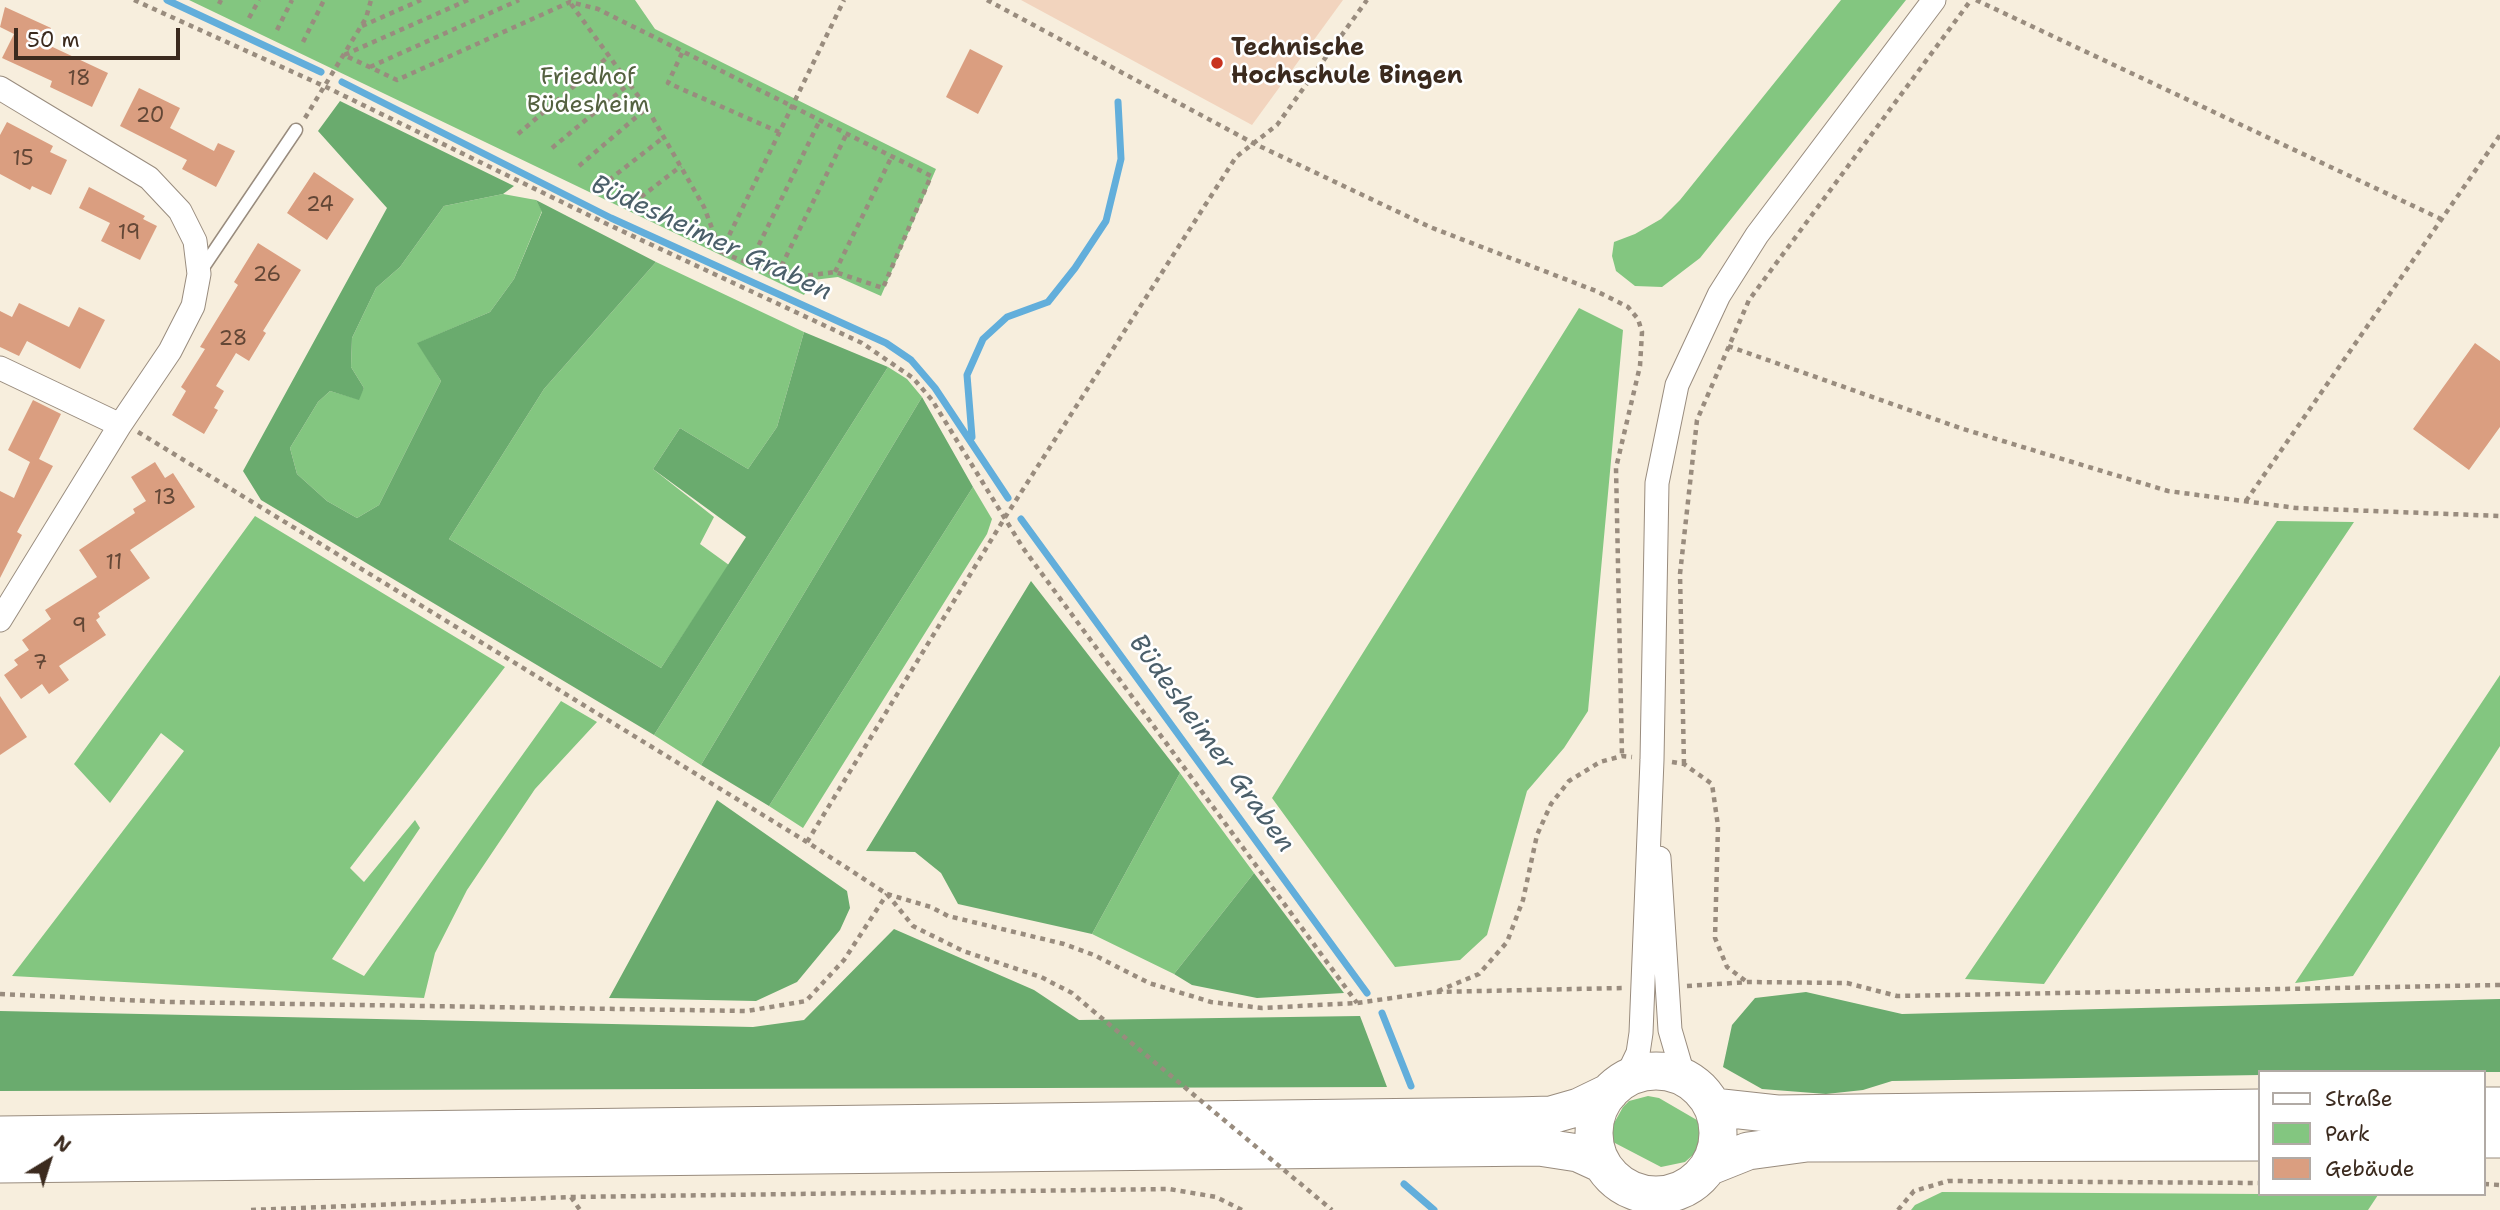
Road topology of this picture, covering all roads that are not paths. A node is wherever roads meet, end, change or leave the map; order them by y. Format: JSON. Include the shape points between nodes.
{"nodes":[{"id":1,"x":1934,"y":0,"type":"edge"},
{"id":2,"x":0,"y":88,"type":"edge"},
{"id":3,"x":296,"y":130,"type":"road end"},
{"id":4,"x":199,"y":274,"type":"junction"},
{"id":5,"x":0,"y":368,"type":"edge"},
{"id":6,"x":120,"y":425,"type":"junction"},
{"id":7,"x":1,"y":616,"type":"edge"},
{"id":8,"x":1652,"y":760,"type":"junction"},
{"id":9,"x":1684,"y":1078,"type":"junction"},
{"id":10,"x":1618,"y":1085,"type":"junction"},
{"id":11,"x":1713,"y":1107,"type":"junction"},
{"id":12,"x":2258,"y":1108,"type":"edge"},
{"id":13,"x":0,"y":1135,"type":"edge"},
{"id":14,"x":2258,"y":1142,"type":"edge"},
{"id":15,"x":0,"y":1164,"type":"edge"},
{"id":16,"x":1602,"y":1164,"type":"junction"},
{"id":17,"x":1708,"y":1167,"type":"junction"}],
"edges":[{"from":1,"to":8,"type":"street","via":[[1757,235],[1719,295],[1677,385],[1657,483]]},
{"from":2,"to":4,"type":"street","via":[[149,178],[180,211],[195,241]]},
{"from":3,"to":4,"type":"lane"},
{"from":4,"to":6,"type":"street","via":[[192,306],[170,351]]},
{"from":5,"to":6,"type":"street"},
{"from":6,"to":7,"type":"street"},
{"from":8,"to":9,"type":"street","via":[[1670,1030]]},
{"from":8,"to":10,"type":"street","via":[[1640,1044]]},
{"from":9,"to":10,"type":"main road","via":[[1652,1071]]},
{"from":9,"to":11,"type":"main road","via":[[1696,1085]]},
{"from":10,"to":13,"type":"main road","via":[[1579,1107],[1551,1115]]},
{"from":10,"to":16,"type":"main road","via":[[1596,1119],[1594,1134]]},
{"from":11,"to":12,"type":"main road","via":[[1777,1114]]},
{"from":11,"to":17,"type":"main road","via":[[1717,1143]]},
{"from":14,"to":17,"type":"main road","via":[[1807,1143],[1771,1145]]},
{"from":15,"to":16,"type":"main road","via":[[1539,1147],[1578,1153]]},
{"from":16,"to":17,"type":"main road","via":[[1614,1178],[1646,1194],[1664,1194],[1696,1180]]}]}
